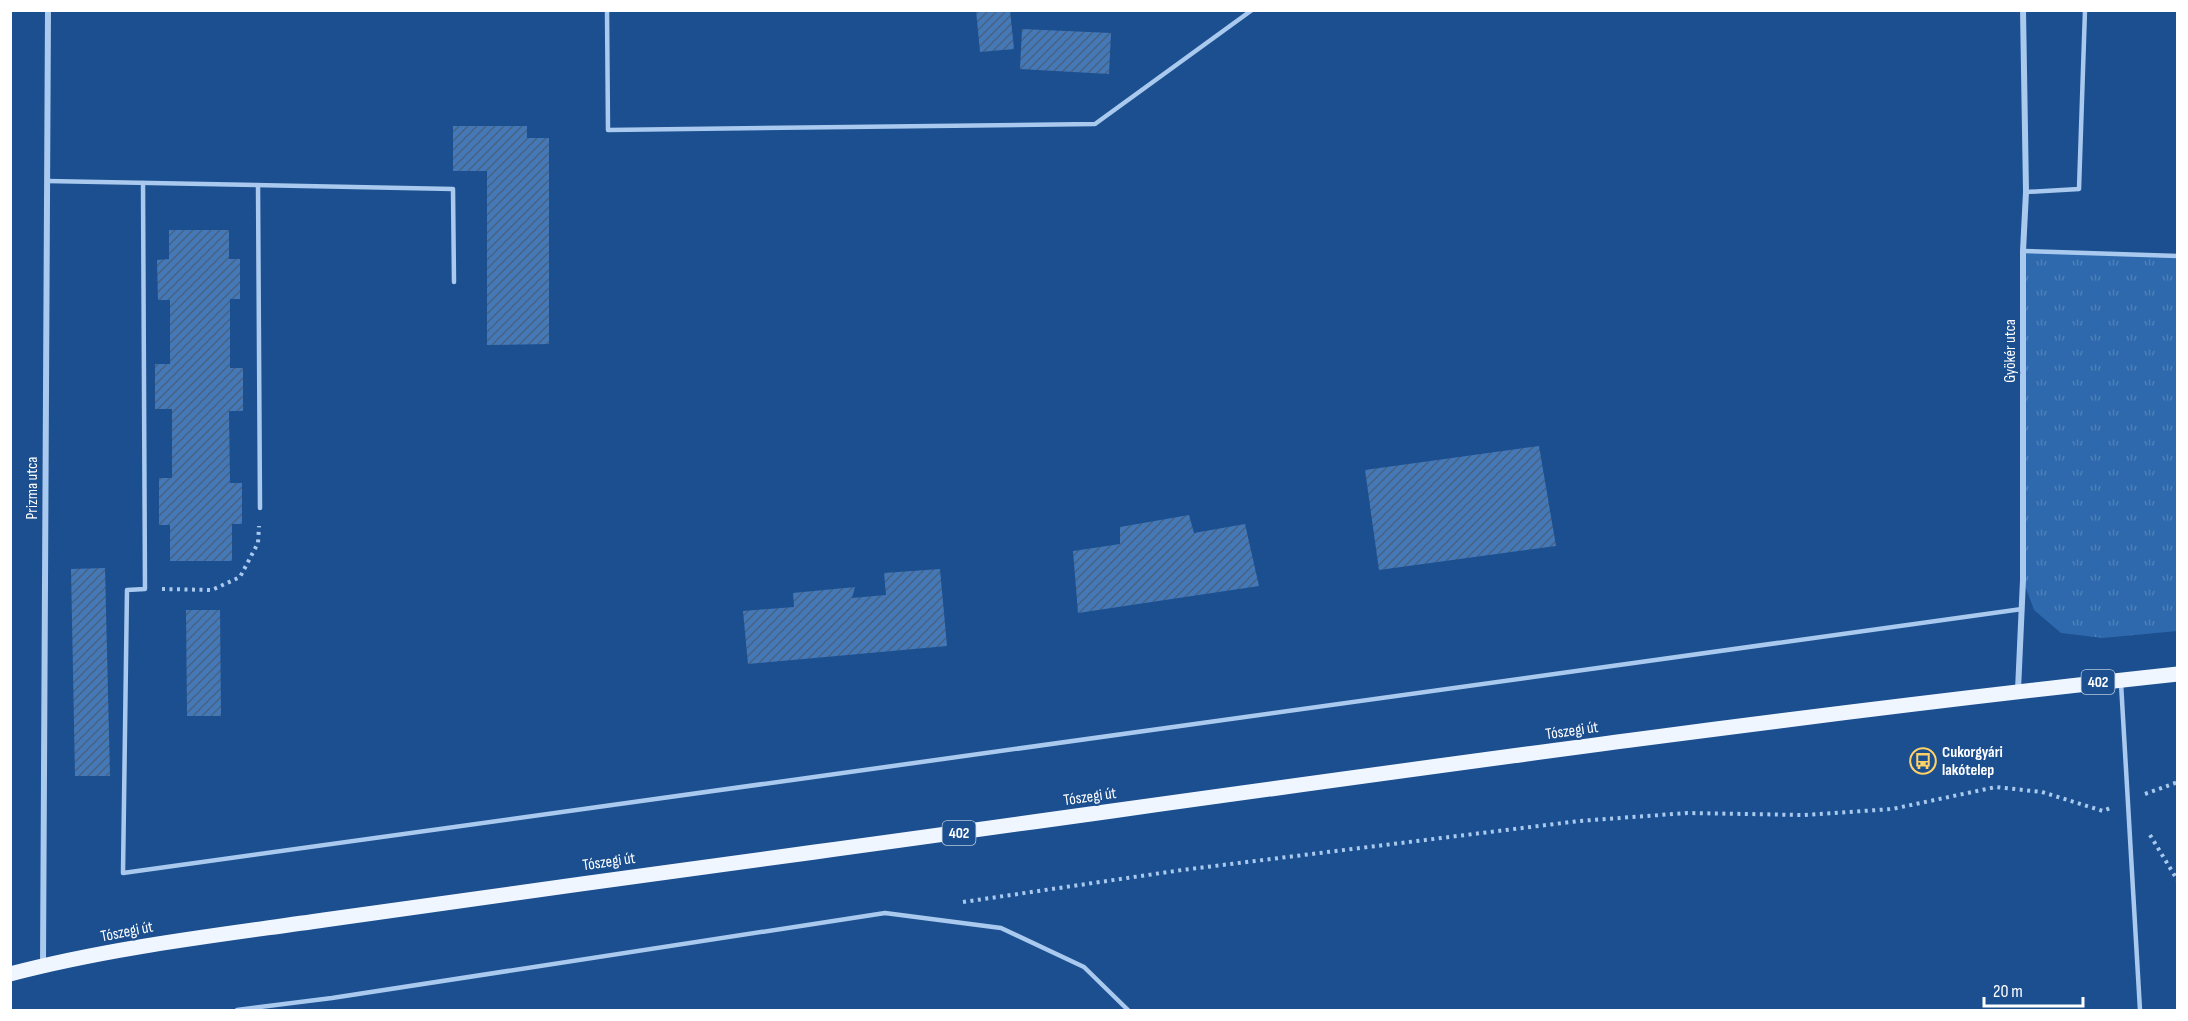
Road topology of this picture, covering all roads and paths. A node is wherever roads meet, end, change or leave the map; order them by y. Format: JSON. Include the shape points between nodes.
{"nodes":[{"id":1,"x":48,"y":10,"type":"edge"},
{"id":2,"x":607,"y":10,"type":"edge"},
{"id":3,"x":1252,"y":10,"type":"edge"},
{"id":4,"x":2023,"y":10,"type":"edge"},
{"id":5,"x":2085,"y":10,"type":"edge"},
{"id":6,"x":47,"y":181,"type":"junction"},
{"id":7,"x":143,"y":183,"type":"junction"},
{"id":8,"x":258,"y":185,"type":"junction"},
{"id":9,"x":2026,"y":192,"type":"junction"},
{"id":10,"x":2024,"y":251,"type":"junction"},
{"id":11,"x":2178,"y":256,"type":"edge"},
{"id":12,"x":454,"y":282,"type":"dead end"},
{"id":13,"x":260,"y":508,"type":"joint"},
{"id":14,"x":146,"y":589,"type":"junction"},
{"id":15,"x":2022,"y":609,"type":"junction"},
{"id":16,"x":2178,"y":674,"type":"edge"},
{"id":17,"x":2121,"y":680,"type":"junction"},
{"id":18,"x":2018,"y":691,"type":"junction"},
{"id":19,"x":2178,"y":782,"type":"edge"},
{"id":20,"x":2129,"y":800,"type":"junction"},
{"id":21,"x":2178,"y":880,"type":"edge"},
{"id":22,"x":953,"y":903,"type":"dead end"},
{"id":23,"x":43,"y":966,"type":"junction"},
{"id":24,"x":10,"y":974,"type":"edge"},
{"id":25,"x":237,"y":1011,"type":"edge"},
{"id":26,"x":1128,"y":1011,"type":"edge"},
{"id":27,"x":2140,"y":1011,"type":"edge"}],
"edges":[{"from":1,"to":6,"type":"street","name":"Prizma utca"},
{"from":2,"to":3,"type":"lane","via":[[608,130],[1095,124]]},
{"from":4,"to":9,"type":"street","name":"Gyökér utca"},
{"from":5,"to":9,"type":"lane","via":[[2079,189]]},
{"from":6,"to":7,"type":"lane"},
{"from":6,"to":23,"type":"street","name":"Prizma utca"},
{"from":7,"to":8,"type":"lane"},
{"from":7,"to":14,"type":"lane"},
{"from":8,"to":12,"type":"lane","via":[[453,189]]},
{"from":8,"to":13,"type":"lane"},
{"from":9,"to":10,"type":"street","name":"Gyökér utca"},
{"from":10,"to":11,"type":"lane"},
{"from":10,"to":15,"type":"street","name":"Gyökér utca"},
{"from":13,"to":14,"type":"path","via":[[258,543],[240,577],[212,590]]},
{"from":14,"to":15,"type":"lane","via":[[127,590],[123,873]]},
{"from":15,"to":18,"type":"street","name":"Gyökér utca"},
{"from":16,"to":17,"type":"main road","name":"Tószegi út","number":"402"},
{"from":17,"to":18,"type":"main road","name":"Tószegi út","number":"402"},
{"from":17,"to":20,"type":"lane"},
{"from":18,"to":23,"type":"main road","name":"Tószegi út","number":"402","via":[[445,903],[161,944]]},
{"from":19,"to":20,"type":"path"},
{"from":20,"to":21,"type":"path"},
{"from":20,"to":22,"type":"path","via":[[2103,811],[2042,792],[1996,787],[1892,809],[1804,815],[1687,813],[1579,821]]},
{"from":20,"to":27,"type":"lane"},
{"from":23,"to":24,"type":"main road","name":"Tószegi út","number":"402"},
{"from":25,"to":26,"type":"lane","via":[[885,913],[1001,928],[1084,967]]}]}
